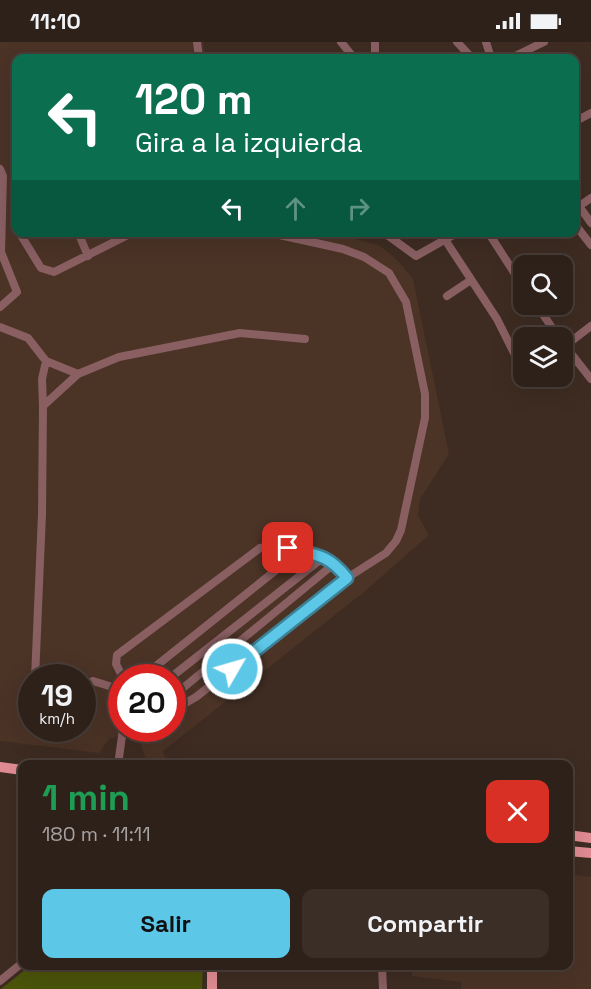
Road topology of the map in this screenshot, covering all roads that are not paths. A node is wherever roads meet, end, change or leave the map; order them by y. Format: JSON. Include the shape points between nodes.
{"nodes":[{"id":1,"x":341,"y":42,"type":"edge"},
{"id":2,"x":456,"y":42,"type":"edge"},
{"id":3,"x":543,"y":42,"type":"edge"},
{"id":4,"x":351,"y":54,"type":"edge"},
{"id":5,"x":468,"y":54,"type":"edge"},
{"id":6,"x":519,"y":54,"type":"edge"},
{"id":7,"x":0,"y":169,"type":"edge"},
{"id":8,"x":579,"y":209,"type":"edge"},
{"id":9,"x":591,"y":223,"type":"edge"},
{"id":10,"x":579,"y":229,"type":"edge"},
{"id":11,"x":23,"y":237,"type":"edge"},
{"id":12,"x":80,"y":237,"type":"edge"},
{"id":13,"x":124,"y":237,"type":"edge"},
{"id":14,"x":286,"y":237,"type":"edge"},
{"id":15,"x":390,"y":237,"type":"edge"},
{"id":16,"x":442,"y":237,"type":"edge"},
{"id":17,"x":444,"y":237,"type":"edge"},
{"id":18,"x":495,"y":237,"type":"edge"},
{"id":19,"x":591,"y":245,"type":"edge"},
{"id":20,"x":88,"y":256,"type":"junction"},
{"id":21,"x":513,"y":269,"type":"edge"},
{"id":22,"x":471,"y":280,"type":"junction"},
{"id":23,"x":447,"y":296,"type":"dead end"},
{"id":24,"x":0,"y":307,"type":"edge"},
{"id":25,"x":591,"y":326,"type":"edge"},
{"id":26,"x":0,"y":327,"type":"edge"},
{"id":27,"x":573,"y":338,"type":"edge"},
{"id":28,"x":305,"y":339,"type":"dead end"},
{"id":29,"x":513,"y":352,"type":"edge"},
{"id":30,"x":573,"y":356,"type":"edge"},
{"id":31,"x":46,"y":361,"type":"junction"},
{"id":32,"x":78,"y":374,"type":"junction"},
{"id":33,"x":591,"y":380,"type":"edge"},
{"id":34,"x":43,"y":406,"type":"junction"},
{"id":35,"x":300,"y":551,"type":"junction"},
{"id":36,"x":325,"y":556,"type":"junction"},
{"id":37,"x":335,"y":563,"type":"junction"},
{"id":38,"x":347,"y":578,"type":"junction"},
{"id":39,"x":36,"y":664,"type":"edge"},
{"id":40,"x":116,"y":664,"type":"edge"},
{"id":41,"x":159,"y":664,"type":"edge"},
{"id":42,"x":186,"y":665,"type":"edge"},
{"id":43,"x":186,"y":686,"type":"edge"},
{"id":44,"x":186,"y":703,"type":"edge"},
{"id":45,"x":121,"y":742,"type":"edge"},
{"id":46,"x":119,"y":760,"type":"edge"},
{"id":47,"x":0,"y":767,"type":"edge"},
{"id":48,"x":18,"y":769,"type":"edge"},
{"id":49,"x":573,"y":836,"type":"edge"},
{"id":50,"x":591,"y":838,"type":"edge"},
{"id":51,"x":573,"y":851,"type":"edge"},
{"id":52,"x":591,"y":853,"type":"edge"},
{"id":53,"x":18,"y":966,"type":"edge"},
{"id":54,"x":212,"y":970,"type":"edge"},
{"id":55,"x":382,"y":970,"type":"edge"},
{"id":56,"x":0,"y":981,"type":"edge"},
{"id":57,"x":212,"y":989,"type":"edge"},
{"id":58,"x":383,"y":989,"type":"edge"}],
"edges":[{"from":1,"to":4,"type":"street"},
{"from":2,"to":5,"type":"street"},
{"from":3,"to":6,"type":"street"},
{"from":7,"to":24,"type":"street","via":[[1,252],[17,292]]},
{"from":8,"to":9,"type":"street"},
{"from":10,"to":19,"type":"street"},
{"from":11,"to":20,"type":"street","via":[[41,268],[54,272]]},
{"from":12,"to":20,"type":"street"},
{"from":13,"to":20,"type":"street"},
{"from":14,"to":38,"type":"street","via":[[364,257],[389,273],[406,302],[425,394],[425,418],[401,530],[386,553]]},
{"from":15,"to":16,"type":"street","via":[[416,256]]},
{"from":17,"to":22,"type":"street"},
{"from":18,"to":21,"type":"street"},
{"from":22,"to":23,"type":"street"},
{"from":22,"to":29,"type":"street"},
{"from":25,"to":27,"type":"street"},
{"from":26,"to":31,"type":"street","via":[[28,338]]},
{"from":28,"to":32,"type":"street","via":[[240,333],[119,357]]},
{"from":30,"to":33,"type":"street"},
{"from":31,"to":32,"type":"street"},
{"from":31,"to":34,"type":"street"},
{"from":32,"to":34,"type":"street"},
{"from":34,"to":39,"type":"street"},
{"from":35,"to":36,"type":"street"},
{"from":35,"to":40,"type":"street","via":[[275,544],[260,548],[117,655]]},
{"from":35,"to":41,"type":"street"},
{"from":36,"to":37,"type":"street"},
{"from":36,"to":42,"type":"street"},
{"from":37,"to":38,"type":"street"},
{"from":37,"to":43,"type":"street"},
{"from":38,"to":44,"type":"street"},
{"from":45,"to":46,"type":"street"},
{"from":47,"to":48,"type":"main road"},
{"from":49,"to":50,"type":"main road"},
{"from":51,"to":52,"type":"main road"},
{"from":53,"to":56,"type":"street"},
{"from":54,"to":57,"type":"main road"},
{"from":55,"to":58,"type":"street"}]}
